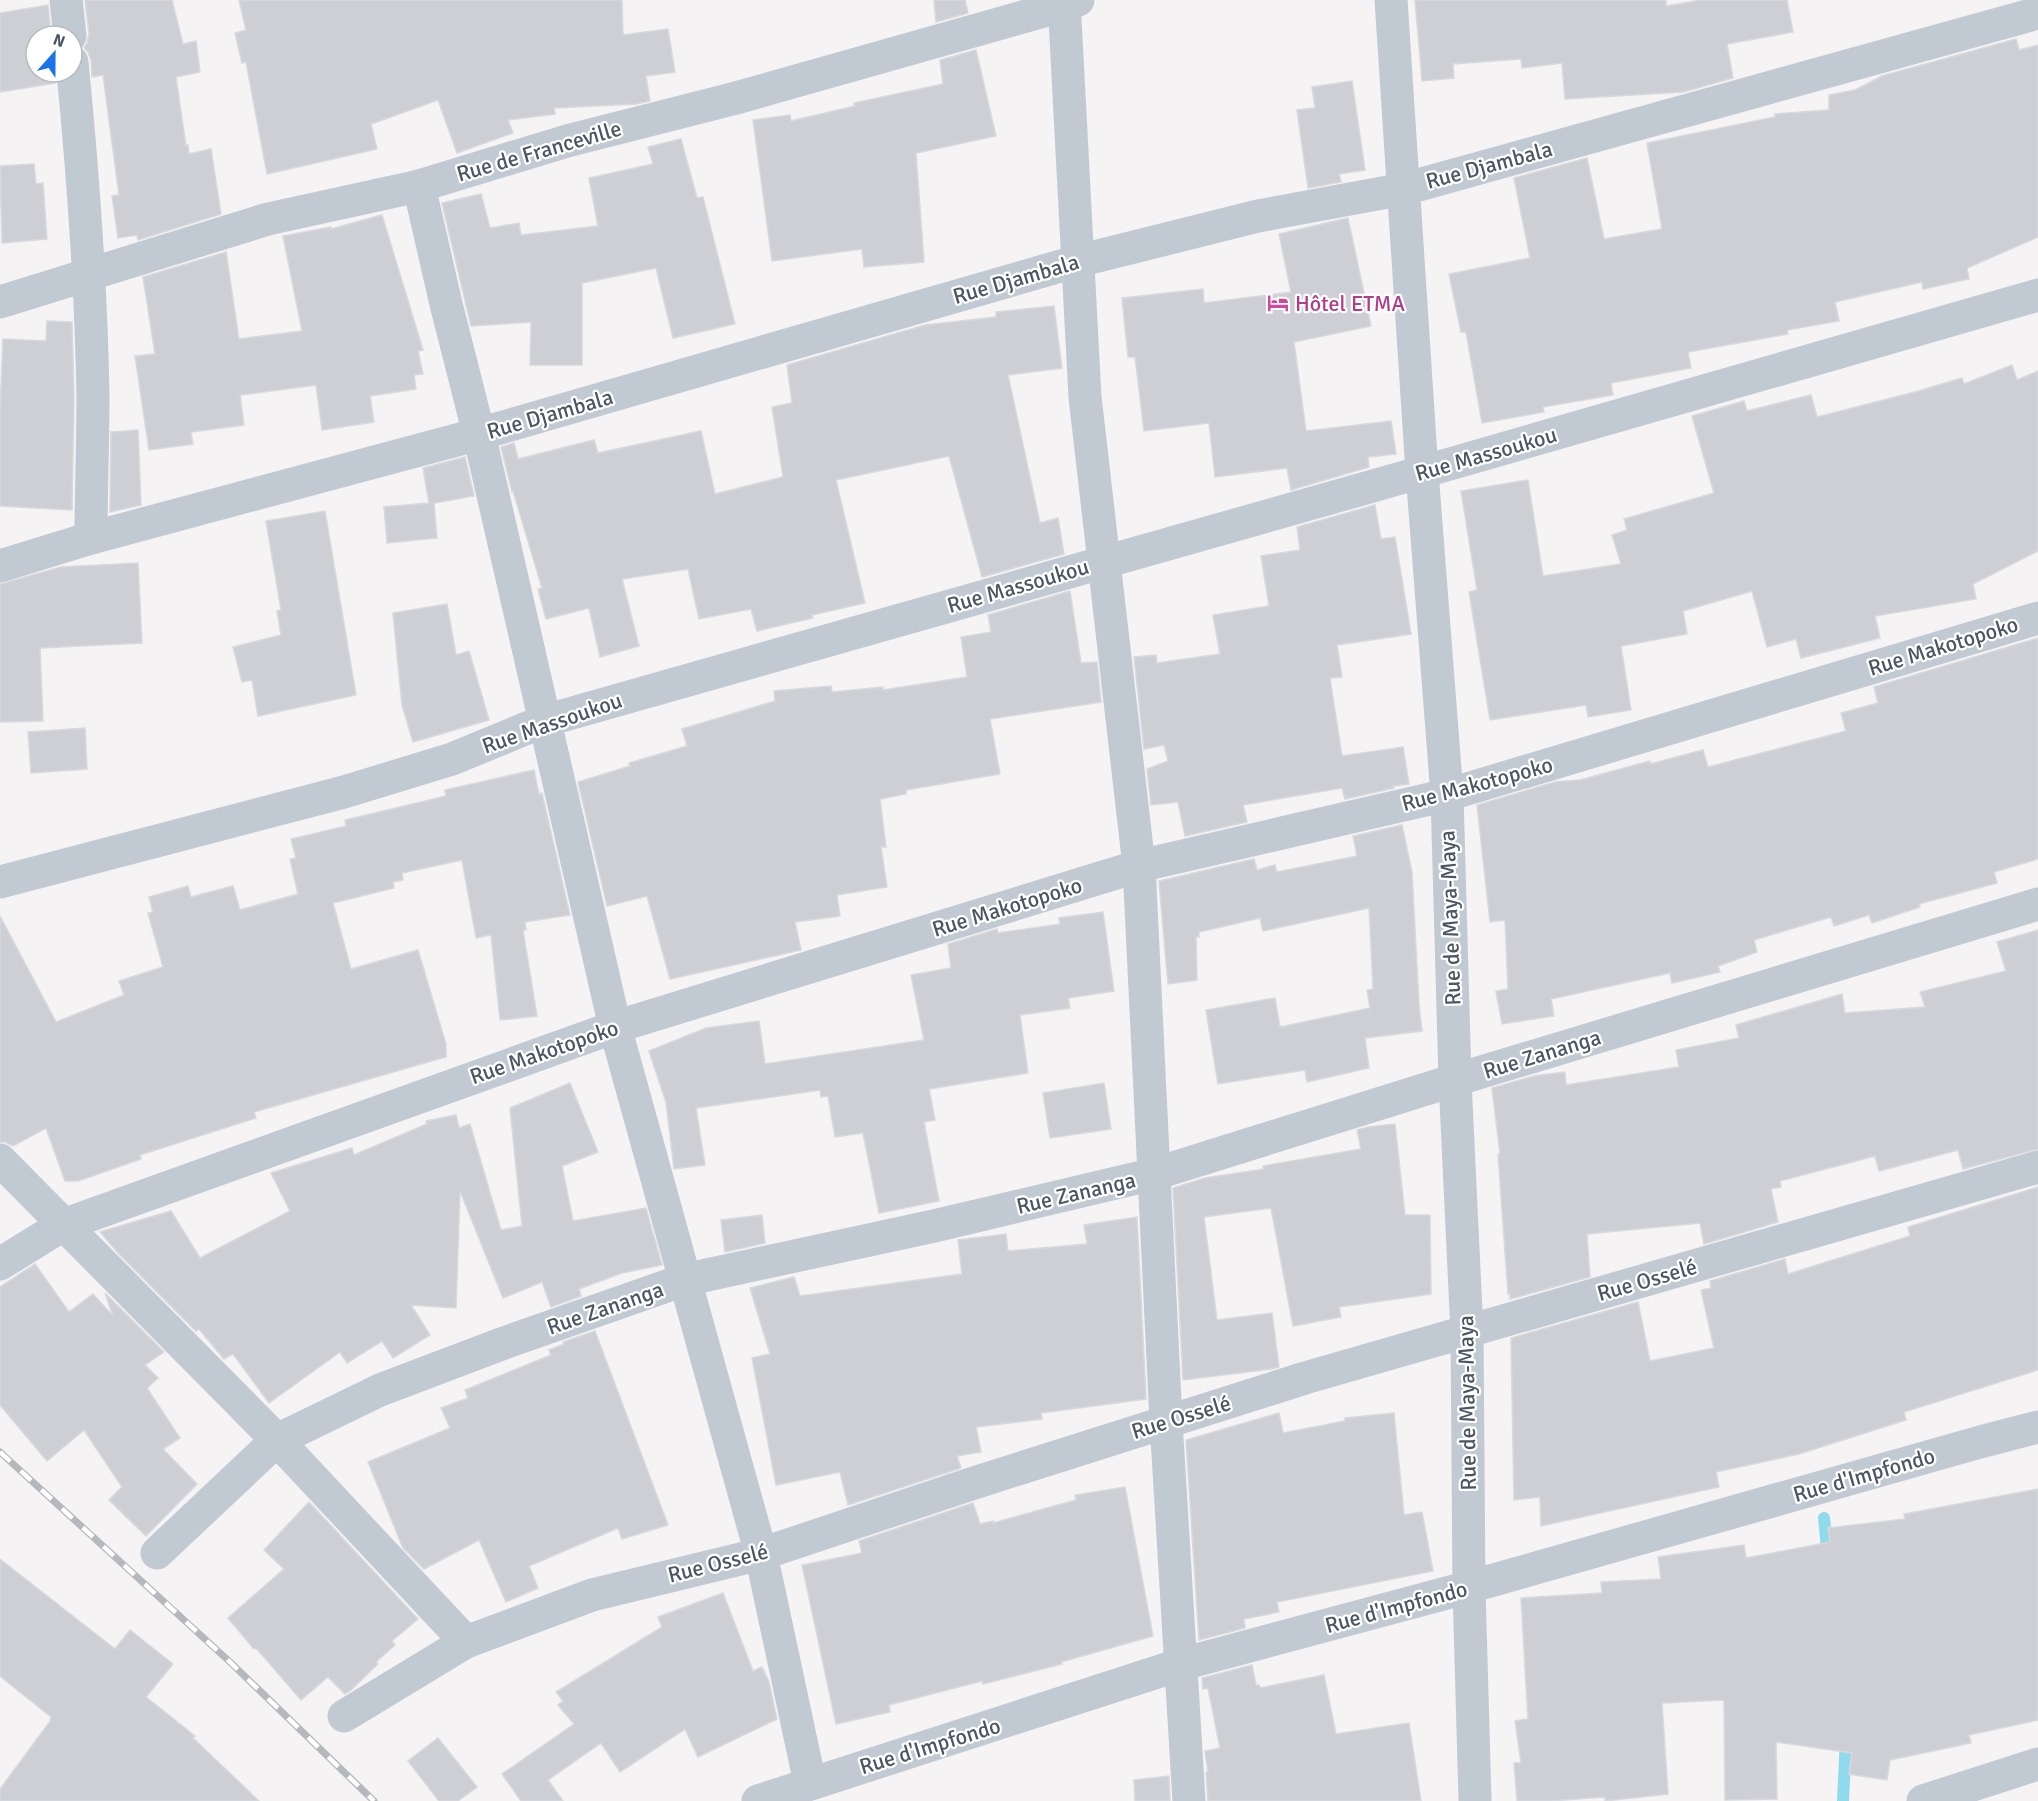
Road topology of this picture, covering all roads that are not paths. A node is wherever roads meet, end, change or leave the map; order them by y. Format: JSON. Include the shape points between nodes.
{"nodes":[{"id":1,"x":66,"y":0,"type":"edge"},
{"id":2,"x":1391,"y":0,"type":"edge"},
{"id":3,"x":1069,"y":2,"type":"edge"},
{"id":4,"x":2038,"y":13,"type":"edge"},
{"id":5,"x":69,"y":24,"type":"edge"},
{"id":6,"x":74,"y":84,"type":"edge"},
{"id":7,"x":419,"y":186,"type":"junction"},
{"id":8,"x":1404,"y":189,"type":"junction"},
{"id":9,"x":1078,"y":261,"type":"junction"},
{"id":10,"x":88,"y":275,"type":"junction"},
{"id":11,"x":2038,"y":295,"type":"edge"},
{"id":12,"x":0,"y":302,"type":"edge"},
{"id":13,"x":479,"y":434,"type":"junction"},
{"id":14,"x":1422,"y":472,"type":"junction"},
{"id":15,"x":91,"y":538,"type":"junction"},
{"id":16,"x":1104,"y":561,"type":"junction"},
{"id":17,"x":0,"y":566,"type":"edge"},
{"id":18,"x":2038,"y":618,"type":"edge"},
{"id":19,"x":544,"y":721,"type":"junction"},
{"id":20,"x":1447,"y":795,"type":"junction"},
{"id":21,"x":1139,"y":866,"type":"junction"},
{"id":22,"x":0,"y":882,"type":"edge"},
{"id":23,"x":2038,"y":904,"type":"edge"},
{"id":24,"x":615,"y":1027,"type":"junction"},
{"id":25,"x":1455,"y":1080,"type":"junction"},
{"id":26,"x":0,"y":1160,"type":"edge"},
{"id":27,"x":2038,"y":1167,"type":"edge"},
{"id":28,"x":1154,"y":1174,"type":"junction"},
{"id":29,"x":63,"y":1225,"type":"junction"},
{"id":30,"x":0,"y":1264,"type":"edge"},
{"id":31,"x":684,"y":1280,"type":"junction"},
{"id":32,"x":1467,"y":1333,"type":"junction"},
{"id":33,"x":1166,"y":1421,"type":"junction"},
{"id":34,"x":2038,"y":1427,"type":"edge"},
{"id":35,"x":277,"y":1440,"type":"junction"},
{"id":36,"x":157,"y":1553,"type":"dead end"},
{"id":37,"x":761,"y":1554,"type":"junction"},
{"id":38,"x":1469,"y":1587,"type":"junction"},
{"id":39,"x":466,"y":1642,"type":"junction"},
{"id":40,"x":1182,"y":1664,"type":"junction"},
{"id":41,"x":344,"y":1716,"type":"dead end"},
{"id":42,"x":2038,"y":1764,"type":"edge"},
{"id":43,"x":810,"y":1783,"type":"junction"},
{"id":44,"x":758,"y":1801,"type":"edge"},
{"id":45,"x":1189,"y":1801,"type":"edge"},
{"id":46,"x":1475,"y":1801,"type":"edge"},
{"id":47,"x":1923,"y":1801,"type":"edge"}],
"edges":[{"from":1,"to":5,"type":"street"},
{"from":2,"to":8,"type":"street","name":"Rue de Maya-Maya"},
{"from":3,"to":7,"type":"street","name":"Rue de Franceville"},
{"from":3,"to":9,"type":"street"},
{"from":4,"to":8,"type":"street","name":"Rue Djambala"},
{"from":6,"to":10,"type":"street"},
{"from":7,"to":10,"type":"street","name":"Rue de Franceville","via":[[268,219]]},
{"from":7,"to":13,"type":"street"},
{"from":8,"to":9,"type":"street","name":"Rue Djambala","via":[[1258,216]]},
{"from":8,"to":14,"type":"street","name":"Rue de Maya-Maya"},
{"from":9,"to":13,"type":"street","name":"Rue Djambala"},
{"from":9,"to":16,"type":"street","via":[[1085,397]]},
{"from":10,"to":12,"type":"street","name":"Rue de Franceville"},
{"from":10,"to":15,"type":"street","via":[[93,396]]},
{"from":11,"to":14,"type":"street","name":"Rue Massoukou"},
{"from":13,"to":15,"type":"street","name":"Rue Djambala"},
{"from":13,"to":19,"type":"street"},
{"from":14,"to":16,"type":"street","name":"Rue Massoukou"},
{"from":14,"to":20,"type":"street","name":"Rue de Maya-Maya"},
{"from":15,"to":17,"type":"street","name":"Rue Djambala"},
{"from":16,"to":19,"type":"street","name":"Rue Massoukou"},
{"from":16,"to":21,"type":"street"},
{"from":18,"to":20,"type":"street","name":"Rue Makotopoko"},
{"from":19,"to":22,"type":"street","name":"Rue Massoukou","via":[[452,759],[344,792]]},
{"from":19,"to":24,"type":"street"},
{"from":20,"to":21,"type":"street","name":"Rue Makotopoko"},
{"from":20,"to":25,"type":"street","name":"Rue de Maya-Maya"},
{"from":21,"to":24,"type":"street","name":"Rue Makotopoko"},
{"from":21,"to":28,"type":"street"},
{"from":23,"to":25,"type":"street","name":"Rue Zananga"},
{"from":24,"to":29,"type":"street","name":"Rue Makotopoko"},
{"from":24,"to":31,"type":"street"},
{"from":25,"to":28,"type":"street","name":"Rue Zananga"},
{"from":25,"to":32,"type":"street","name":"Rue de Maya-Maya"},
{"from":26,"to":29,"type":"street"},
{"from":27,"to":32,"type":"street","name":"Rue Osselé"},
{"from":28,"to":31,"type":"street","name":"Rue Zananga"},
{"from":28,"to":33,"type":"street"},
{"from":29,"to":30,"type":"street","name":"Rue Makotopoko"},
{"from":29,"to":35,"type":"street"},
{"from":31,"to":35,"type":"street","name":"Rue Zananga","via":[[380,1390]]},
{"from":31,"to":37,"type":"street"},
{"from":32,"to":33,"type":"street","name":"Rue Osselé"},
{"from":32,"to":38,"type":"street","name":"Rue de Maya-Maya"},
{"from":33,"to":37,"type":"street","name":"Rue Osselé"},
{"from":33,"to":40,"type":"street"},
{"from":34,"to":38,"type":"street","name":"Rue d'Impfondo"},
{"from":35,"to":36,"type":"street","name":"Rue Zananga"},
{"from":35,"to":39,"type":"street"},
{"from":37,"to":39,"type":"street","name":"Rue Osselé","via":[[592,1595]]},
{"from":37,"to":43,"type":"street"},
{"from":38,"to":40,"type":"street","name":"Rue d'Impfondo"},
{"from":38,"to":46,"type":"street","name":"Rue de Maya-Maya"},
{"from":39,"to":41,"type":"street","name":"Rue Osselé"},
{"from":40,"to":43,"type":"street","name":"Rue d'Impfondo"},
{"from":40,"to":45,"type":"street"},
{"from":42,"to":47,"type":"street"},
{"from":43,"to":44,"type":"street","name":"Rue d'Impfondo"}]}
